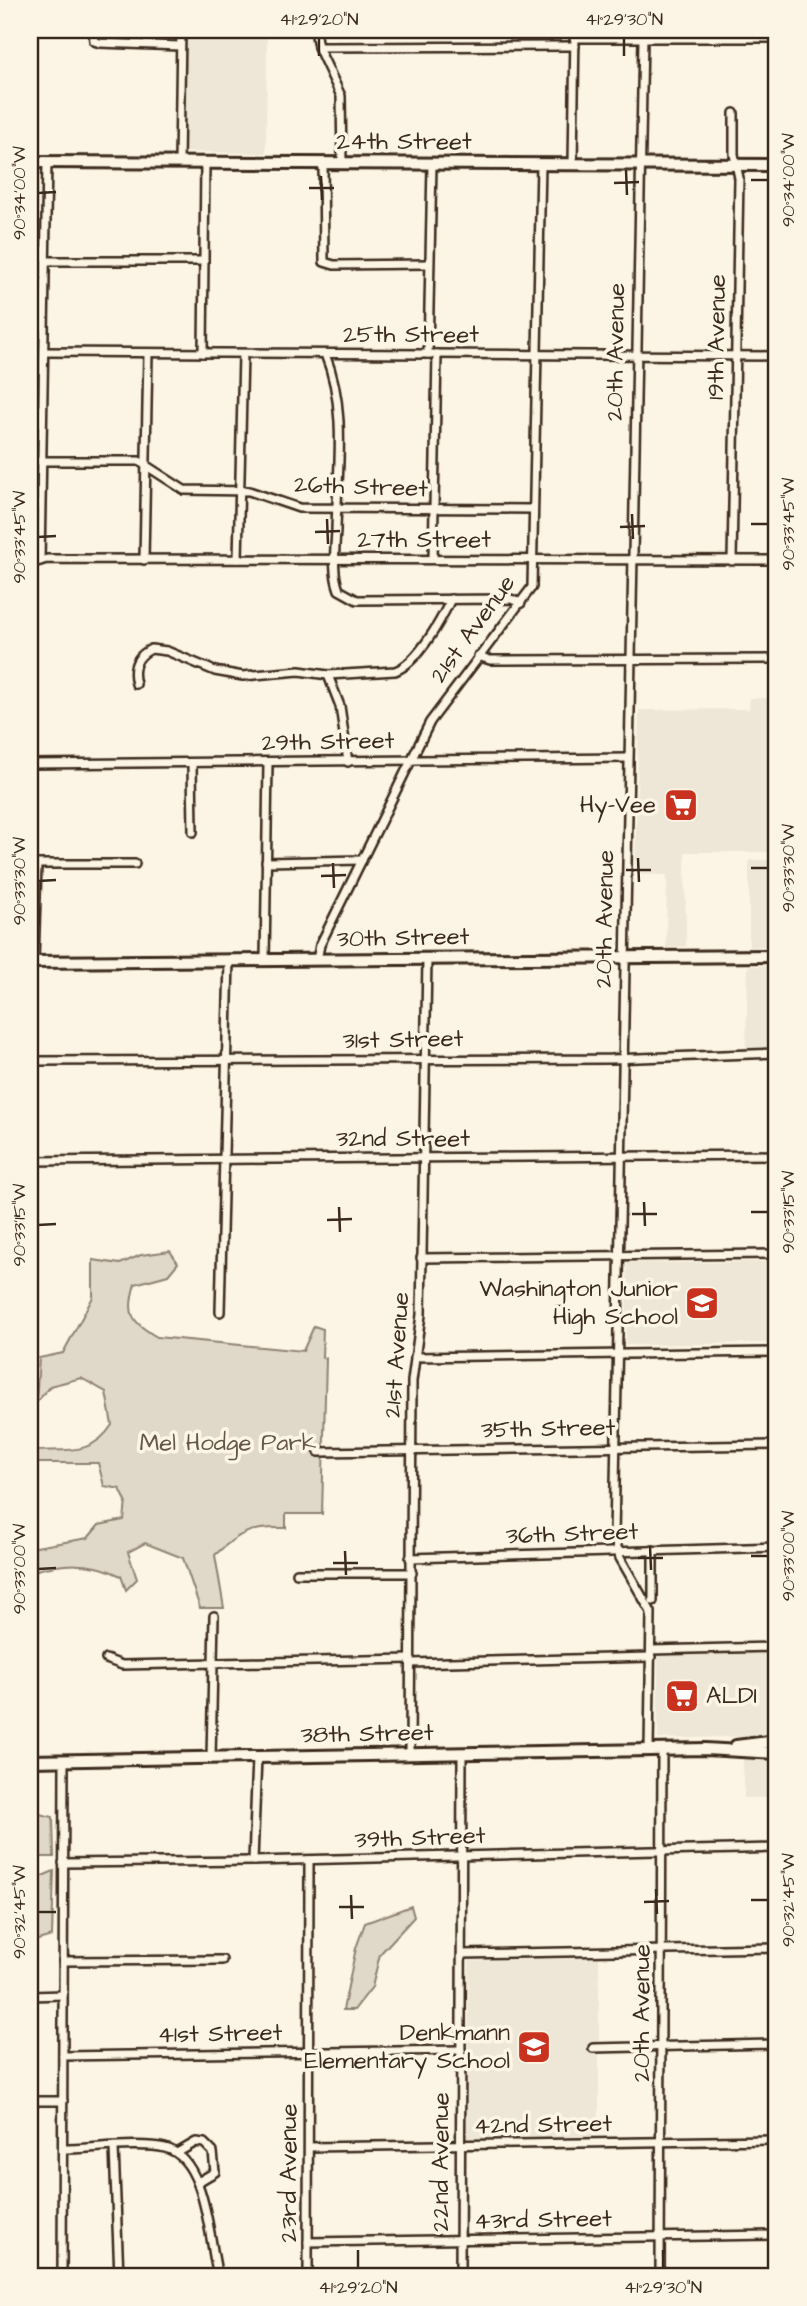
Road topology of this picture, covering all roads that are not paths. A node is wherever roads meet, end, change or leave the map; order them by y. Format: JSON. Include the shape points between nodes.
{"nodes":[{"id":1,"x":93,"y":30,"type":"edge"},
{"id":2,"x":181,"y":30,"type":"edge"},
{"id":3,"x":315,"y":30,"type":"edge"},
{"id":4,"x":575,"y":38,"type":"edge"},
{"id":5,"x":643,"y":38,"type":"junction"},
{"id":6,"x":777,"y":38,"type":"edge"},
{"id":7,"x":180,"y":46,"type":"junction"},
{"id":8,"x":318,"y":47,"type":"junction"},
{"id":9,"x":734,"y":113,"type":"dead end"},
{"id":10,"x":30,"y":162,"type":"edge"},
{"id":11,"x":47,"y":162,"type":"junction"},
{"id":12,"x":179,"y":163,"type":"junction"},
{"id":13,"x":205,"y":163,"type":"junction"},
{"id":14,"x":323,"y":163,"type":"junction"},
{"id":15,"x":342,"y":163,"type":"junction"},
{"id":16,"x":432,"y":163,"type":"junction"},
{"id":17,"x":541,"y":164,"type":"junction"},
{"id":18,"x":572,"y":164,"type":"junction"},
{"id":19,"x":640,"y":164,"type":"junction"},
{"id":20,"x":736,"y":164,"type":"junction"},
{"id":21,"x":777,"y":165,"type":"edge"},
{"id":22,"x":46,"y":261,"type":"junction"},
{"id":23,"x":204,"y":261,"type":"junction"},
{"id":24,"x":429,"y":264,"type":"junction"},
{"id":25,"x":44,"y":352,"type":"junction"},
{"id":26,"x":148,"y":353,"type":"junction"},
{"id":27,"x":202,"y":353,"type":"junction"},
{"id":28,"x":243,"y":354,"type":"junction"},
{"id":29,"x":325,"y":354,"type":"junction"},
{"id":30,"x":433,"y":354,"type":"junction"},
{"id":31,"x":537,"y":354,"type":"junction"},
{"id":32,"x":635,"y":355,"type":"junction"},
{"id":33,"x":736,"y":355,"type":"junction"},
{"id":34,"x":777,"y":356,"type":"edge"},
{"id":35,"x":30,"y":461,"type":"edge"},
{"id":36,"x":43,"y":461,"type":"junction"},
{"id":37,"x":146,"y":466,"type":"junction"},
{"id":38,"x":240,"y":490,"type":"junction"},
{"id":39,"x":434,"y":509,"type":"junction"},
{"id":40,"x":533,"y":509,"type":"junction"},
{"id":41,"x":336,"y":510,"type":"junction"},
{"id":42,"x":238,"y":559,"type":"junction"},
{"id":43,"x":335,"y":559,"type":"junction"},
{"id":44,"x":432,"y":559,"type":"junction"},
{"id":45,"x":144,"y":560,"type":"junction"},
{"id":46,"x":533,"y":560,"type":"junction"},
{"id":47,"x":777,"y":560,"type":"edge"},
{"id":48,"x":40,"y":561,"type":"junction"},
{"id":49,"x":732,"y":561,"type":"junction"},
{"id":50,"x":631,"y":562,"type":"junction"},
{"id":51,"x":30,"y":564,"type":"edge"},
{"id":52,"x":452,"y":599,"type":"junction"},
{"id":53,"x":521,"y":603,"type":"junction"},
{"id":54,"x":478,"y":656,"type":"junction"},
{"id":55,"x":777,"y":659,"type":"edge"},
{"id":56,"x":629,"y":660,"type":"junction"},
{"id":57,"x":328,"y":675,"type":"junction"},
{"id":58,"x":136,"y":684,"type":"dead end"},
{"id":59,"x":628,"y":758,"type":"junction"},
{"id":60,"x":411,"y":760,"type":"junction"},
{"id":61,"x":348,"y":762,"type":"junction"},
{"id":62,"x":268,"y":763,"type":"junction"},
{"id":63,"x":30,"y":764,"type":"edge"},
{"id":64,"x":192,"y":764,"type":"junction"},
{"id":65,"x":193,"y":832,"type":"dead end"},
{"id":66,"x":362,"y":860,"type":"junction"},
{"id":67,"x":266,"y":862,"type":"junction"},
{"id":68,"x":33,"y":864,"type":"edge"},
{"id":69,"x":135,"y":864,"type":"dead end"},
{"id":70,"x":777,"y":956,"type":"edge"},
{"id":71,"x":624,"y":957,"type":"junction"},
{"id":72,"x":427,"y":959,"type":"junction"},
{"id":73,"x":229,"y":960,"type":"junction"},
{"id":74,"x":265,"y":960,"type":"junction"},
{"id":75,"x":317,"y":960,"type":"junction"},
{"id":76,"x":32,"y":962,"type":"edge"},
{"id":77,"x":777,"y":1053,"type":"edge"},
{"id":78,"x":622,"y":1058,"type":"junction"},
{"id":79,"x":227,"y":1060,"type":"junction"},
{"id":80,"x":426,"y":1060,"type":"junction"},
{"id":81,"x":30,"y":1061,"type":"edge"},
{"id":82,"x":777,"y":1155,"type":"edge"},
{"id":83,"x":620,"y":1156,"type":"junction"},
{"id":84,"x":424,"y":1158,"type":"junction"},
{"id":85,"x":225,"y":1160,"type":"junction"},
{"id":86,"x":30,"y":1163,"type":"edge"},
{"id":87,"x":777,"y":1254,"type":"edge"},
{"id":88,"x":619,"y":1256,"type":"junction"},
{"id":89,"x":421,"y":1258,"type":"junction"},
{"id":90,"x":220,"y":1312,"type":"dead end"},
{"id":91,"x":777,"y":1352,"type":"edge"},
{"id":92,"x":617,"y":1354,"type":"junction"},
{"id":93,"x":415,"y":1357,"type":"junction"},
{"id":94,"x":777,"y":1445,"type":"edge"},
{"id":95,"x":616,"y":1447,"type":"junction"},
{"id":96,"x":411,"y":1450,"type":"junction"},
{"id":97,"x":319,"y":1452,"type":"dead end"},
{"id":98,"x":777,"y":1548,"type":"edge"},
{"id":99,"x":653,"y":1550,"type":"junction"},
{"id":100,"x":618,"y":1553,"type":"junction"},
{"id":101,"x":410,"y":1558,"type":"junction"},
{"id":102,"x":296,"y":1573,"type":"dead end"},
{"id":103,"x":412,"y":1573,"type":"junction"},
{"id":104,"x":653,"y":1601,"type":"dead end"},
{"id":105,"x":214,"y":1616,"type":"dead end"},
{"id":106,"x":777,"y":1647,"type":"edge"},
{"id":107,"x":651,"y":1654,"type":"junction"},
{"id":108,"x":106,"y":1658,"type":"dead end"},
{"id":109,"x":411,"y":1661,"type":"junction"},
{"id":110,"x":214,"y":1664,"type":"junction"},
{"id":111,"x":777,"y":1741,"type":"edge"},
{"id":112,"x":705,"y":1749,"type":"junction"},
{"id":113,"x":649,"y":1750,"type":"junction"},
{"id":114,"x":662,"y":1750,"type":"junction"},
{"id":115,"x":777,"y":1752,"type":"edge"},
{"id":116,"x":462,"y":1754,"type":"junction"},
{"id":117,"x":410,"y":1755,"type":"junction"},
{"id":118,"x":257,"y":1757,"type":"junction"},
{"id":119,"x":211,"y":1758,"type":"junction"},
{"id":120,"x":30,"y":1761,"type":"edge"},
{"id":121,"x":64,"y":1761,"type":"junction"},
{"id":122,"x":777,"y":1848,"type":"edge"},
{"id":123,"x":662,"y":1851,"type":"junction"},
{"id":124,"x":462,"y":1856,"type":"junction"},
{"id":125,"x":309,"y":1860,"type":"junction"},
{"id":126,"x":253,"y":1861,"type":"junction"},
{"id":127,"x":63,"y":1863,"type":"junction"},
{"id":128,"x":777,"y":1948,"type":"edge"},
{"id":129,"x":661,"y":1951,"type":"junction"},
{"id":130,"x":462,"y":1954,"type":"junction"},
{"id":131,"x":222,"y":1960,"type":"dead end"},
{"id":132,"x":63,"y":1961,"type":"junction"},
{"id":133,"x":63,"y":1995,"type":"junction"},
{"id":134,"x":30,"y":1996,"type":"edge"},
{"id":135,"x":777,"y":2044,"type":"edge"},
{"id":136,"x":593,"y":2048,"type":"dead end"},
{"id":137,"x":661,"y":2048,"type":"junction"},
{"id":138,"x":461,"y":2050,"type":"junction"},
{"id":139,"x":309,"y":2052,"type":"junction"},
{"id":140,"x":63,"y":2056,"type":"junction"},
{"id":141,"x":30,"y":2101,"type":"edge"},
{"id":142,"x":63,"y":2101,"type":"junction"},
{"id":143,"x":777,"y":2140,"type":"edge"},
{"id":144,"x":661,"y":2143,"type":"junction"},
{"id":145,"x":461,"y":2145,"type":"junction"},
{"id":146,"x":309,"y":2147,"type":"junction"},
{"id":147,"x":114,"y":2148,"type":"junction"},
{"id":148,"x":62,"y":2149,"type":"junction"},
{"id":149,"x":177,"y":2153,"type":"junction"},
{"id":150,"x":198,"y":2182,"type":"junction"},
{"id":151,"x":777,"y":2235,"type":"edge"},
{"id":152,"x":661,"y":2237,"type":"junction"},
{"id":153,"x":460,"y":2240,"type":"junction"},
{"id":154,"x":308,"y":2242,"type":"junction"},
{"id":155,"x":62,"y":2276,"type":"edge"},
{"id":156,"x":119,"y":2276,"type":"edge"},
{"id":157,"x":218,"y":2276,"type":"edge"},
{"id":158,"x":308,"y":2276,"type":"edge"},
{"id":159,"x":460,"y":2276,"type":"edge"},
{"id":160,"x":660,"y":2276,"type":"edge"}],
"edges":[{"from":1,"to":7,"type":"street","via":[[94,41],[100,44]]},
{"from":2,"to":7,"type":"street"},
{"from":3,"to":8,"type":"street"},
{"from":4,"to":5,"type":"street"},
{"from":4,"to":8,"type":"street"},
{"from":4,"to":18,"type":"street"},
{"from":5,"to":6,"type":"street"},
{"from":5,"to":19,"type":"street","name":"20th Avenue"},
{"from":7,"to":12,"type":"street"},
{"from":8,"to":15,"type":"street","via":[[341,96]]},
{"from":9,"to":20,"type":"street","name":"19th Avenue"},
{"from":10,"to":11,"type":"street","name":"24th Street"},
{"from":11,"to":12,"type":"street","name":"24th Street"},
{"from":11,"to":22,"type":"street"},
{"from":12,"to":13,"type":"street","name":"24th Street"},
{"from":13,"to":14,"type":"street","name":"24th Street"},
{"from":13,"to":23,"type":"street"},
{"from":14,"to":15,"type":"street","name":"24th Street"},
{"from":14,"to":24,"type":"street","via":[[322,256],[326,264]]},
{"from":15,"to":16,"type":"street","name":"24th Street"},
{"from":16,"to":17,"type":"street","name":"24th Street"},
{"from":16,"to":24,"type":"street"},
{"from":17,"to":18,"type":"street","name":"24th Street"},
{"from":17,"to":31,"type":"street","name":"21st Avenue"},
{"from":18,"to":19,"type":"street","name":"24th Street"},
{"from":19,"to":20,"type":"street","name":"24th Street"},
{"from":19,"to":32,"type":"street","name":"20th Avenue"},
{"from":20,"to":21,"type":"street","name":"24th Street"},
{"from":20,"to":33,"type":"street","name":"19th Avenue"},
{"from":22,"to":23,"type":"street"},
{"from":22,"to":25,"type":"street"},
{"from":23,"to":27,"type":"street"},
{"from":24,"to":30,"type":"street"},
{"from":25,"to":26,"type":"street","name":"25th Street"},
{"from":25,"to":36,"type":"street"},
{"from":26,"to":27,"type":"street","name":"25th Street"},
{"from":26,"to":37,"type":"street"},
{"from":27,"to":28,"type":"street","name":"25th Street"},
{"from":28,"to":29,"type":"street","name":"25th Street"},
{"from":28,"to":38,"type":"street"},
{"from":29,"to":30,"type":"street","name":"25th Street"},
{"from":29,"to":41,"type":"street","via":[[336,382],[340,412]]},
{"from":30,"to":31,"type":"street","name":"25th Street"},
{"from":30,"to":39,"type":"street"},
{"from":31,"to":32,"type":"street","name":"25th Street"},
{"from":31,"to":40,"type":"street","name":"21st Avenue"},
{"from":32,"to":33,"type":"street","name":"25th Street"},
{"from":32,"to":50,"type":"street","name":"20th Avenue"},
{"from":33,"to":34,"type":"street","name":"25th Street"},
{"from":33,"to":49,"type":"street","name":"19th Avenue"},
{"from":35,"to":36,"type":"street","name":"26th Street"},
{"from":36,"to":37,"type":"street","name":"26th Street","via":[[133,461]]},
{"from":36,"to":48,"type":"street"},
{"from":37,"to":38,"type":"street","name":"26th Street","via":[[184,490]]},
{"from":37,"to":45,"type":"street"},
{"from":38,"to":41,"type":"street","name":"26th Street","via":[[299,508]]},
{"from":38,"to":42,"type":"street"},
{"from":39,"to":40,"type":"street","name":"26th Street"},
{"from":39,"to":41,"type":"street","name":"26th Street"},
{"from":39,"to":44,"type":"street"},
{"from":40,"to":46,"type":"street","name":"21st Avenue"},
{"from":41,"to":43,"type":"street"},
{"from":42,"to":43,"type":"street","name":"27th Street"},
{"from":42,"to":45,"type":"street","name":"27th Street"},
{"from":43,"to":44,"type":"street","name":"27th Street"},
{"from":43,"to":52,"type":"street","via":[[341,592],[357,600]]},
{"from":44,"to":46,"type":"street","name":"27th Street"},
{"from":45,"to":48,"type":"street","name":"27th Street"},
{"from":46,"to":50,"type":"street","name":"27th Street"},
{"from":46,"to":53,"type":"street","name":"21st Avenue","via":[[532,587]]},
{"from":47,"to":49,"type":"street","name":"27th Street"},
{"from":48,"to":51,"type":"street","name":"27th Street"},
{"from":49,"to":50,"type":"street","name":"27th Street"},
{"from":50,"to":56,"type":"street","name":"20th Avenue"},
{"from":52,"to":53,"type":"street"},
{"from":52,"to":57,"type":"street","via":[[404,668]]},
{"from":53,"to":54,"type":"street","name":"21st Avenue"},
{"from":54,"to":56,"type":"street","via":[[490,660]]},
{"from":54,"to":60,"type":"street","name":"21st Avenue","via":[[436,712]]},
{"from":55,"to":56,"type":"street"},
{"from":56,"to":59,"type":"street","name":"20th Avenue"},
{"from":57,"to":58,"type":"street","via":[[299,671],[233,675],[150,649],[137,659]]},
{"from":57,"to":61,"type":"street","via":[[340,706]]},
{"from":59,"to":60,"type":"street","name":"29th Street"},
{"from":59,"to":71,"type":"street","name":"20th Avenue"},
{"from":60,"to":61,"type":"street","name":"29th Street"},
{"from":60,"to":66,"type":"street","name":"21st Avenue"},
{"from":61,"to":62,"type":"street","name":"29th Street"},
{"from":62,"to":64,"type":"street","name":"29th Street"},
{"from":62,"to":67,"type":"street"},
{"from":63,"to":64,"type":"street","name":"29th Street"},
{"from":64,"to":65,"type":"street"},
{"from":66,"to":67,"type":"street"},
{"from":66,"to":75,"type":"street","name":"21st Avenue"},
{"from":67,"to":74,"type":"street"},
{"from":68,"to":69,"type":"street"},
{"from":68,"to":76,"type":"street"},
{"from":70,"to":71,"type":"street","name":"30th Street"},
{"from":71,"to":72,"type":"street","name":"30th Street"},
{"from":71,"to":78,"type":"street","name":"20th Avenue"},
{"from":72,"to":75,"type":"street","name":"30th Street"},
{"from":72,"to":80,"type":"street","name":"21st Avenue"},
{"from":73,"to":74,"type":"street","name":"30th Street"},
{"from":73,"to":76,"type":"street","name":"30th Street"},
{"from":73,"to":79,"type":"street"},
{"from":74,"to":75,"type":"street","name":"30th Street"},
{"from":77,"to":78,"type":"street","name":"31st Street"},
{"from":78,"to":80,"type":"street","name":"31st Street"},
{"from":78,"to":83,"type":"street","name":"20th Avenue"},
{"from":79,"to":80,"type":"street","name":"31st Street"},
{"from":79,"to":81,"type":"street","name":"31st Street"},
{"from":79,"to":85,"type":"street"},
{"from":80,"to":84,"type":"street","name":"21st Avenue"},
{"from":82,"to":83,"type":"street","name":"32nd Street"},
{"from":83,"to":84,"type":"street","name":"32nd Street"},
{"from":83,"to":88,"type":"street","name":"20th Avenue"},
{"from":84,"to":85,"type":"street","name":"32nd Street"},
{"from":84,"to":89,"type":"street","name":"21st Avenue"},
{"from":85,"to":86,"type":"street","name":"32nd Street"},
{"from":85,"to":90,"type":"street"},
{"from":87,"to":88,"type":"street"},
{"from":88,"to":89,"type":"street"},
{"from":88,"to":92,"type":"street","name":"20th Avenue"},
{"from":89,"to":93,"type":"street","name":"21st Avenue"},
{"from":91,"to":92,"type":"street"},
{"from":92,"to":93,"type":"street"},
{"from":92,"to":95,"type":"street","name":"20th Avenue"},
{"from":93,"to":96,"type":"street","name":"21st Avenue"},
{"from":94,"to":95,"type":"street","name":"35th Street"},
{"from":95,"to":96,"type":"street","name":"35th Street"},
{"from":95,"to":100,"type":"street","name":"20th Avenue","via":[[614,1536]]},
{"from":96,"to":97,"type":"street","name":"35th Street"},
{"from":96,"to":101,"type":"street","name":"21st Avenue"},
{"from":98,"to":99,"type":"street","name":"36th Street"},
{"from":99,"to":100,"type":"street","name":"36th Street"},
{"from":99,"to":104,"type":"street"},
{"from":100,"to":101,"type":"street","name":"36th Street"},
{"from":100,"to":107,"type":"street","name":"20th Avenue","via":[[650,1607]]},
{"from":101,"to":103,"type":"street","name":"21st Avenue"},
{"from":102,"to":103,"type":"street"},
{"from":103,"to":109,"type":"street","name":"21st Avenue"},
{"from":105,"to":110,"type":"street"},
{"from":106,"to":107,"type":"street"},
{"from":107,"to":109,"type":"street"},
{"from":107,"to":113,"type":"street","name":"20th Avenue"},
{"from":108,"to":110,"type":"street","via":[[122,1665]]},
{"from":109,"to":110,"type":"street"},
{"from":109,"to":117,"type":"street","name":"21st Avenue"},
{"from":110,"to":119,"type":"street"},
{"from":111,"to":112,"type":"street","name":"38th Street"},
{"from":112,"to":114,"type":"street","name":"38th Street"},
{"from":112,"to":115,"type":"street","name":"38th Street"},
{"from":113,"to":114,"type":"street","name":"38th Street"},
{"from":113,"to":116,"type":"street","name":"38th Street"},
{"from":114,"to":123,"type":"street","name":"20th Avenue"},
{"from":116,"to":117,"type":"street","name":"38th Street"},
{"from":116,"to":124,"type":"street","name":"22nd Avenue"},
{"from":117,"to":118,"type":"street","name":"38th Street"},
{"from":118,"to":119,"type":"street","name":"38th Street"},
{"from":118,"to":126,"type":"street"},
{"from":119,"to":121,"type":"street","name":"38th Street"},
{"from":120,"to":121,"type":"street","name":"38th Street"},
{"from":121,"to":127,"type":"street"},
{"from":122,"to":123,"type":"street","name":"39th Street"},
{"from":123,"to":124,"type":"street","name":"39th Street"},
{"from":123,"to":129,"type":"street","name":"20th Avenue"},
{"from":124,"to":125,"type":"street","name":"39th Street"},
{"from":124,"to":130,"type":"street","name":"22nd Avenue"},
{"from":125,"to":126,"type":"street","name":"39th Street"},
{"from":125,"to":139,"type":"street","name":"23rd Avenue"},
{"from":126,"to":127,"type":"street","name":"39th Street"},
{"from":127,"to":132,"type":"street"},
{"from":128,"to":129,"type":"street"},
{"from":129,"to":130,"type":"street"},
{"from":129,"to":137,"type":"street","name":"20th Avenue"},
{"from":130,"to":138,"type":"street","name":"22nd Avenue"},
{"from":131,"to":132,"type":"street"},
{"from":132,"to":133,"type":"street"},
{"from":133,"to":134,"type":"street"},
{"from":133,"to":140,"type":"street"},
{"from":135,"to":137,"type":"street"},
{"from":136,"to":137,"type":"street"},
{"from":137,"to":144,"type":"street","name":"20th Avenue"},
{"from":138,"to":139,"type":"street","name":"41st Street"},
{"from":138,"to":145,"type":"street","name":"22nd Avenue"},
{"from":139,"to":140,"type":"street","name":"41st Street"},
{"from":139,"to":146,"type":"street","name":"23rd Avenue"},
{"from":140,"to":142,"type":"street"},
{"from":141,"to":142,"type":"street"},
{"from":142,"to":148,"type":"street"},
{"from":143,"to":144,"type":"street","name":"42nd Street"},
{"from":144,"to":145,"type":"street","name":"42nd Street"},
{"from":144,"to":152,"type":"street","name":"20th Avenue"},
{"from":145,"to":146,"type":"street","name":"42nd Street"},
{"from":145,"to":153,"type":"street","name":"22nd Avenue"},
{"from":146,"to":154,"type":"street","name":"23rd Avenue"},
{"from":147,"to":148,"type":"street"},
{"from":147,"to":149,"type":"street","via":[[160,2147]]},
{"from":147,"to":156,"type":"street"},
{"from":148,"to":155,"type":"street"},
{"from":149,"to":150,"type":"street"},
{"from":149,"to":150,"type":"street","via":[[196,2142],[213,2152],[215,2172]]},
{"from":150,"to":157,"type":"street"},
{"from":151,"to":152,"type":"street","name":"43rd Street"},
{"from":152,"to":153,"type":"street","name":"43rd Street"},
{"from":152,"to":160,"type":"street","name":"20th Avenue"},
{"from":153,"to":154,"type":"street","name":"43rd Street"},
{"from":153,"to":159,"type":"street","name":"22nd Avenue"},
{"from":154,"to":158,"type":"street","name":"23rd Avenue"}]}
